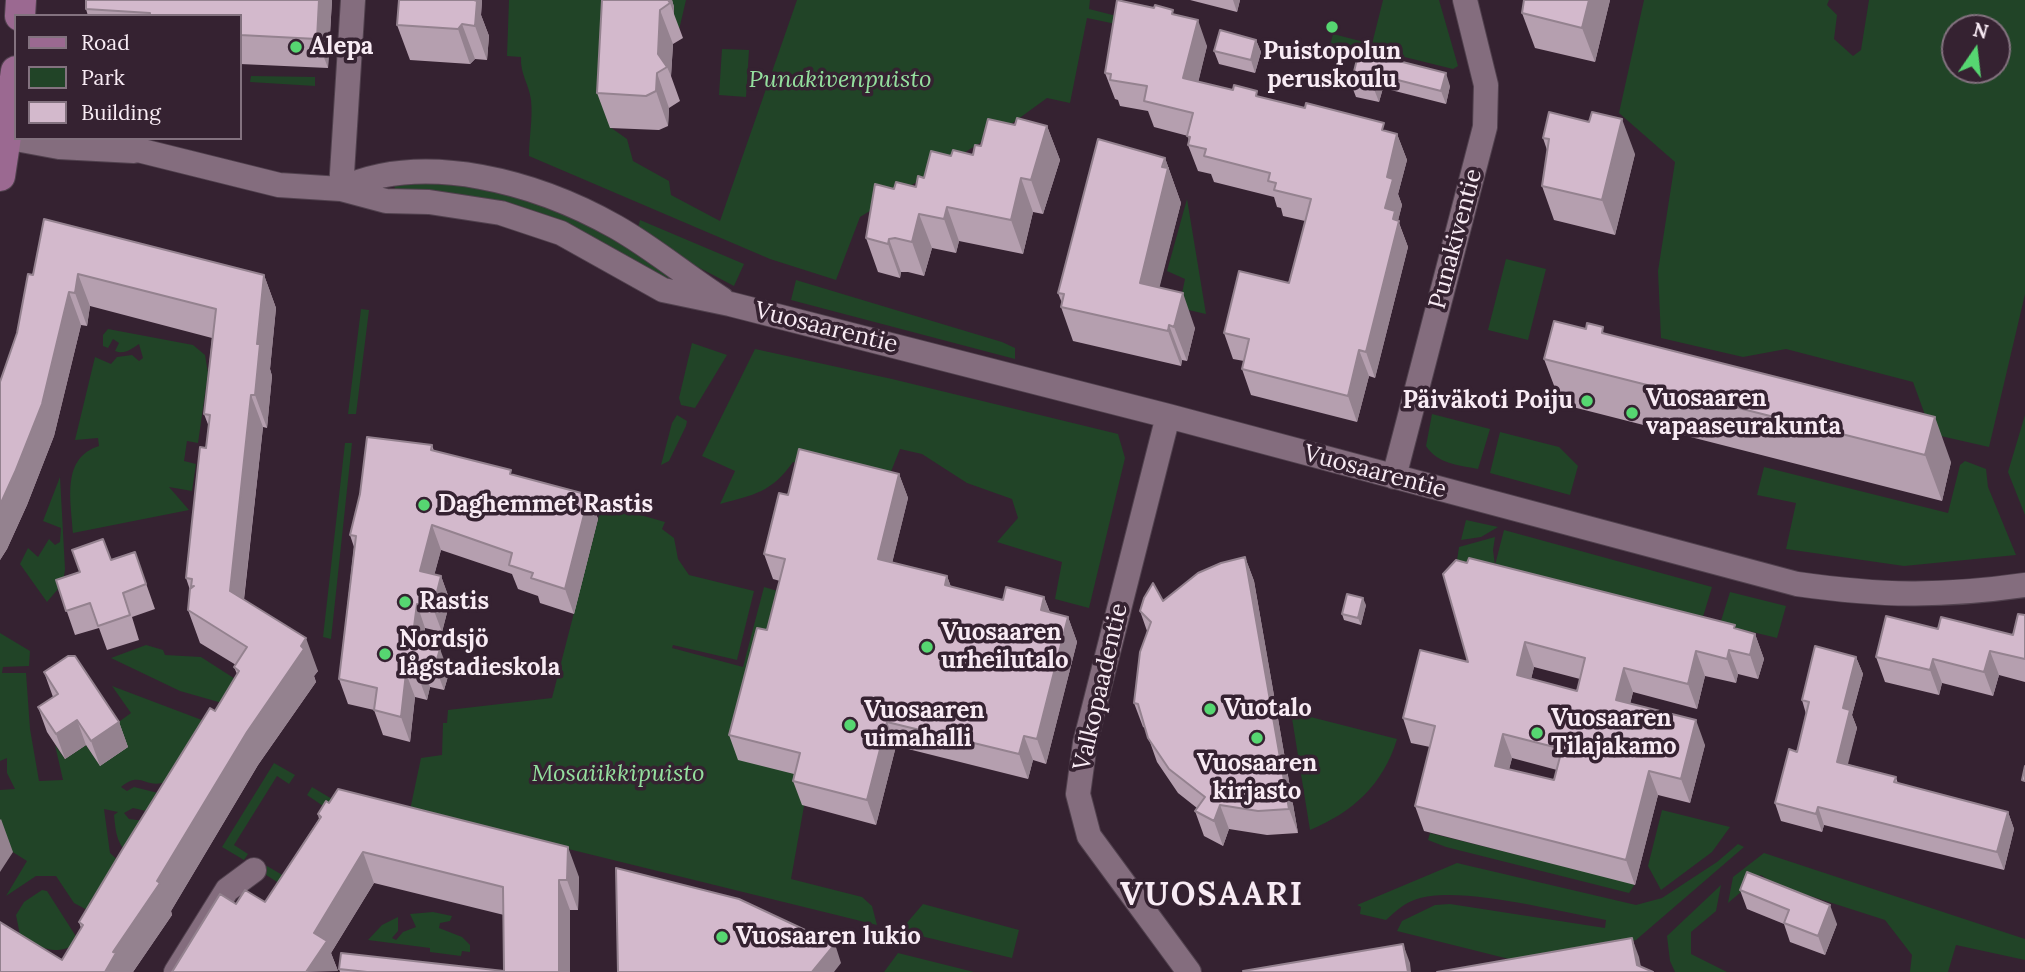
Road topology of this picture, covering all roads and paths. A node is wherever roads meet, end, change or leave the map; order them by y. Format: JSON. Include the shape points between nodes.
{"nodes":[{"id":1,"x":353,"y":0,"type":"edge"},
{"id":2,"x":1465,"y":0,"type":"edge"},
{"id":3,"x":14,"y":81,"type":"edge"},
{"id":4,"x":6,"y":120,"type":"edge"},
{"id":5,"x":67,"y":140,"type":"edge"},
{"id":6,"x":118,"y":140,"type":"edge"},
{"id":7,"x":142,"y":151,"type":"junction"},
{"id":8,"x":0,"y":176,"type":"edge"},
{"id":9,"x":341,"y":189,"type":"junction"},
{"id":10,"x":1168,"y":416,"type":"junction"},
{"id":11,"x":1394,"y":477,"type":"junction"},
{"id":12,"x":2025,"y":585,"type":"edge"},
{"id":13,"x":254,"y":870,"type":"dead end"},
{"id":14,"x":176,"y":972,"type":"edge"},
{"id":15,"x":1189,"y":972,"type":"edge"}],
"edges":[{"from":1,"to":9,"type":"street"},
{"from":2,"to":11,"type":"street","name":"Punakiventie","via":[[1486,85],[1485,127]]},
{"from":3,"to":4,"type":"main road"},
{"from":4,"to":8,"type":"main road"},
{"from":5,"to":7,"type":"street","name":"Vuosaarentie","via":[[104,152]]},
{"from":6,"to":7,"type":"street","name":"Vuosaarentie"},
{"from":7,"to":9,"type":"street","name":"Vuosaarentie","via":[[279,185]]},
{"from":9,"to":10,"type":"street","name":"Vuosaarentie","via":[[386,201],[440,203],[501,213],[561,233],[663,290]]},
{"from":10,"to":11,"type":"street","name":"Vuosaarentie"},
{"from":10,"to":15,"type":"street","name":"Valkopaadentie","via":[[1085,743],[1078,794],[1089,836]]},
{"from":11,"to":12,"type":"street","name":"Vuosaarentie","via":[[1797,584],[1892,596]]},
{"from":13,"to":14,"type":"street","via":[[227,890]]}]}
